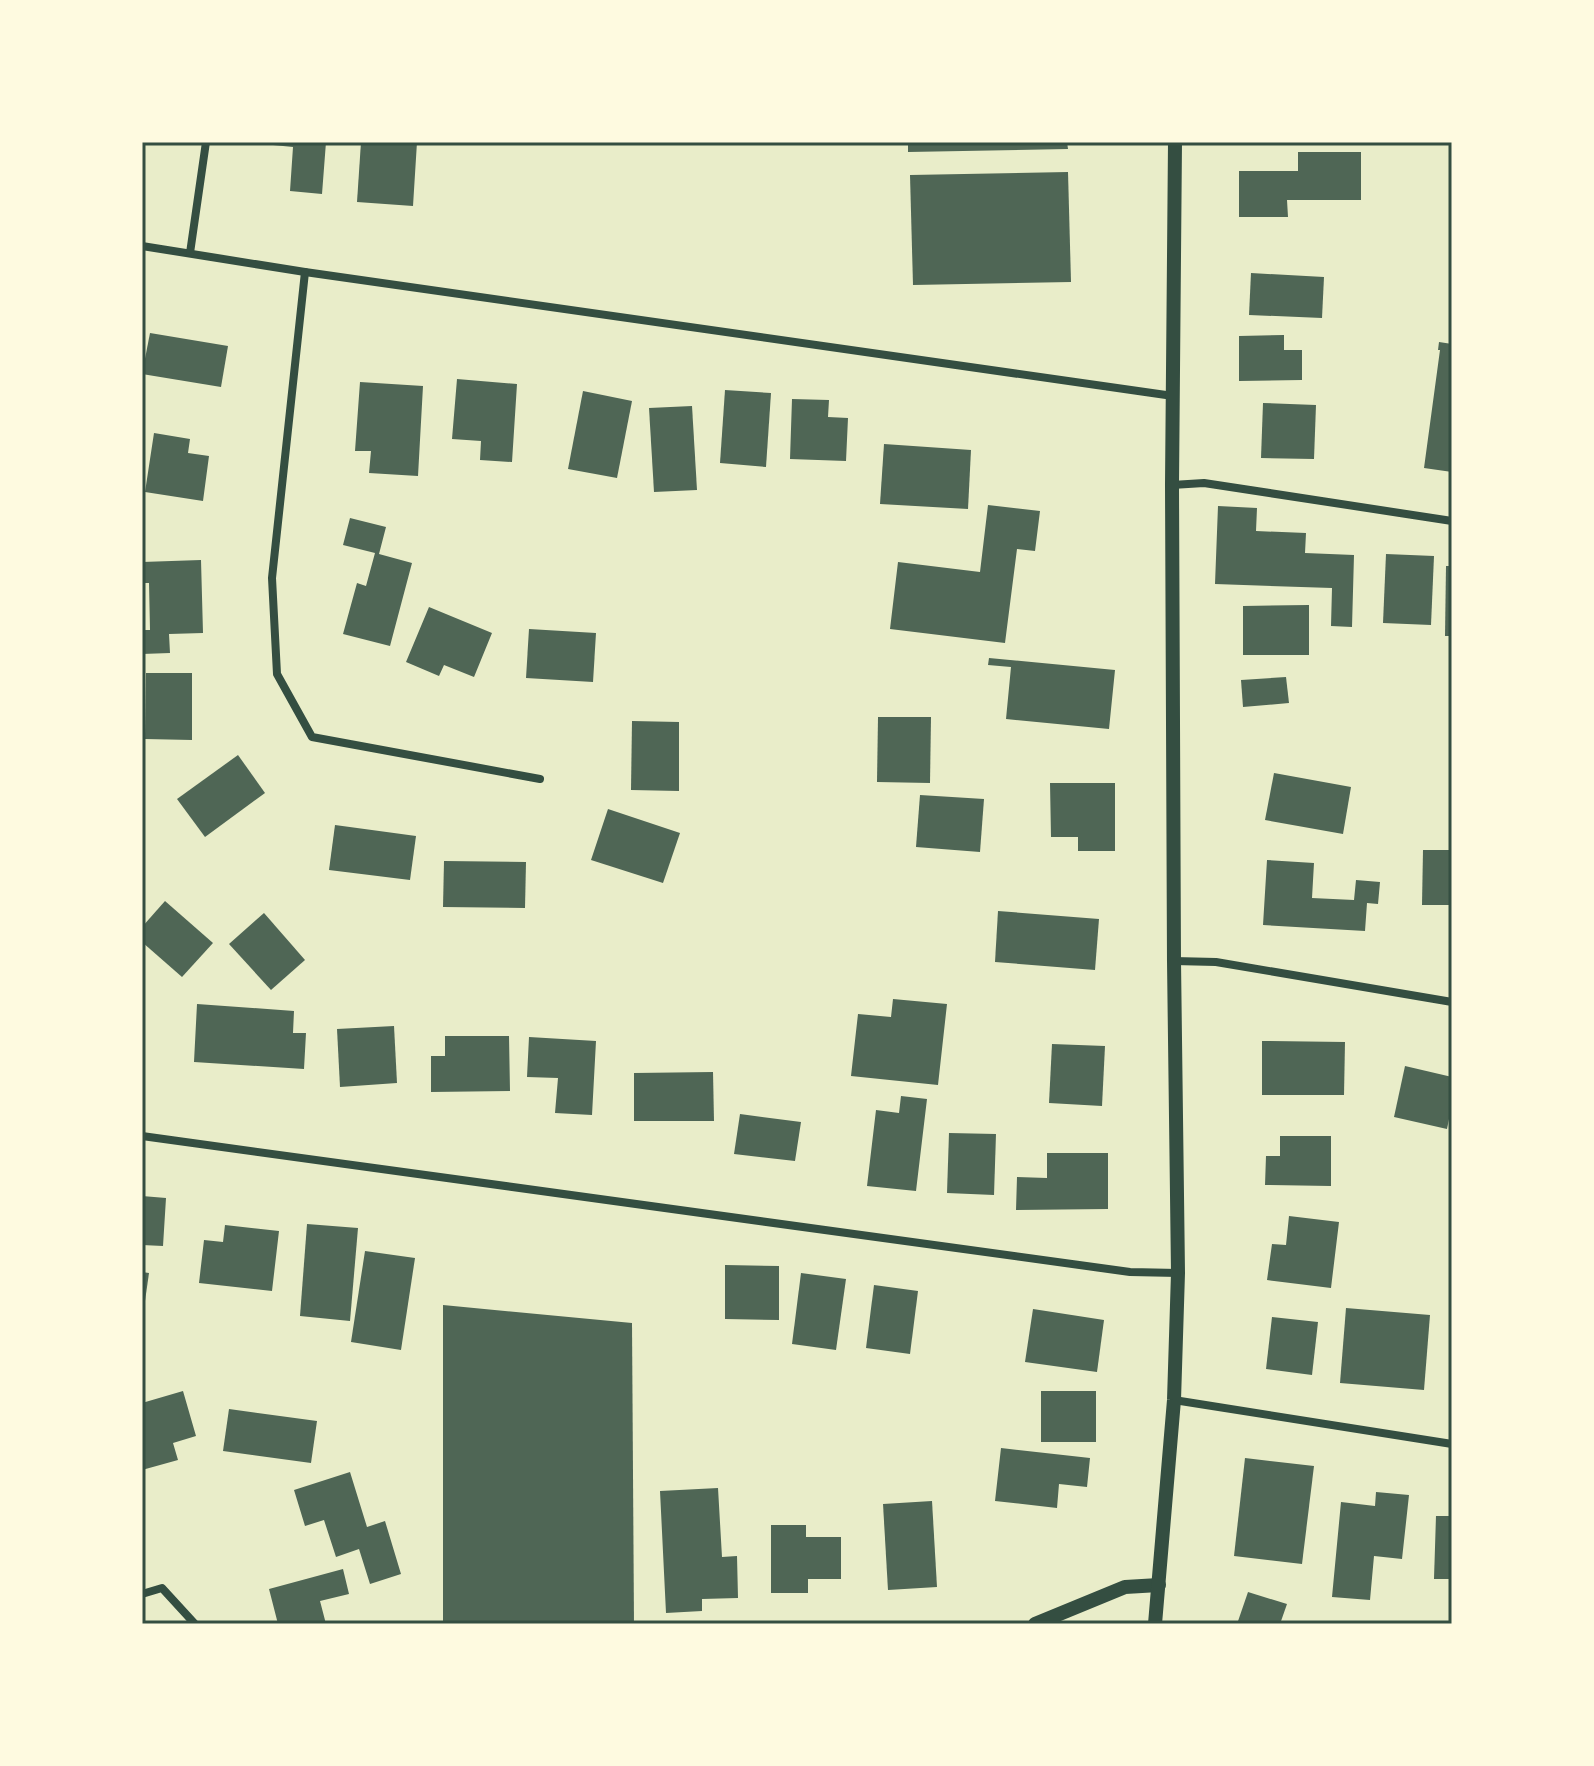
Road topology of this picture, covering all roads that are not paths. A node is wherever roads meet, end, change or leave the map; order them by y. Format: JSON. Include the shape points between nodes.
{"nodes":[{"id":1,"x":206,"y":142,"type":"edge"},
{"id":2,"x":1175,"y":142,"type":"edge"},
{"id":3,"x":142,"y":246,"type":"edge"},
{"id":4,"x":190,"y":253,"type":"junction"},
{"id":5,"x":305,"y":272,"type":"junction"},
{"id":6,"x":1174,"y":396,"type":"junction"},
{"id":7,"x":1172,"y":485,"type":"junction"},
{"id":8,"x":1452,"y":521,"type":"edge"},
{"id":9,"x":540,"y":779,"type":"dead end"},
{"id":10,"x":1174,"y":961,"type":"junction"},
{"id":11,"x":1452,"y":1002,"type":"edge"},
{"id":12,"x":142,"y":1136,"type":"edge"},
{"id":13,"x":1178,"y":1273,"type":"junction"},
{"id":14,"x":1174,"y":1400,"type":"junction"},
{"id":15,"x":1452,"y":1444,"type":"edge"},
{"id":16,"x":1159,"y":1585,"type":"junction"},
{"id":17,"x":142,"y":1594,"type":"edge"},
{"id":18,"x":195,"y":1624,"type":"edge"},
{"id":19,"x":1035,"y":1624,"type":"edge"},
{"id":20,"x":1155,"y":1624,"type":"edge"}],
"edges":[{"from":1,"to":4,"type":"street"},
{"from":2,"to":6,"type":"street"},
{"from":3,"to":4,"type":"street"},
{"from":4,"to":5,"type":"street"},
{"from":5,"to":6,"type":"street"},
{"from":5,"to":9,"type":"street","via":[[272,578],[277,674],[312,737]]},
{"from":6,"to":7,"type":"street"},
{"from":7,"to":8,"type":"street","via":[[1204,483]]},
{"from":7,"to":10,"type":"street"},
{"from":10,"to":11,"type":"street","via":[[1216,962]]},
{"from":10,"to":13,"type":"street"},
{"from":12,"to":13,"type":"street","via":[[1130,1272]]},
{"from":13,"to":14,"type":"street"},
{"from":14,"to":15,"type":"street"},
{"from":14,"to":16,"type":"street"},
{"from":16,"to":19,"type":"street","via":[[1125,1587]]},
{"from":16,"to":20,"type":"street"},
{"from":17,"to":18,"type":"street","via":[[162,1588]]}]}
